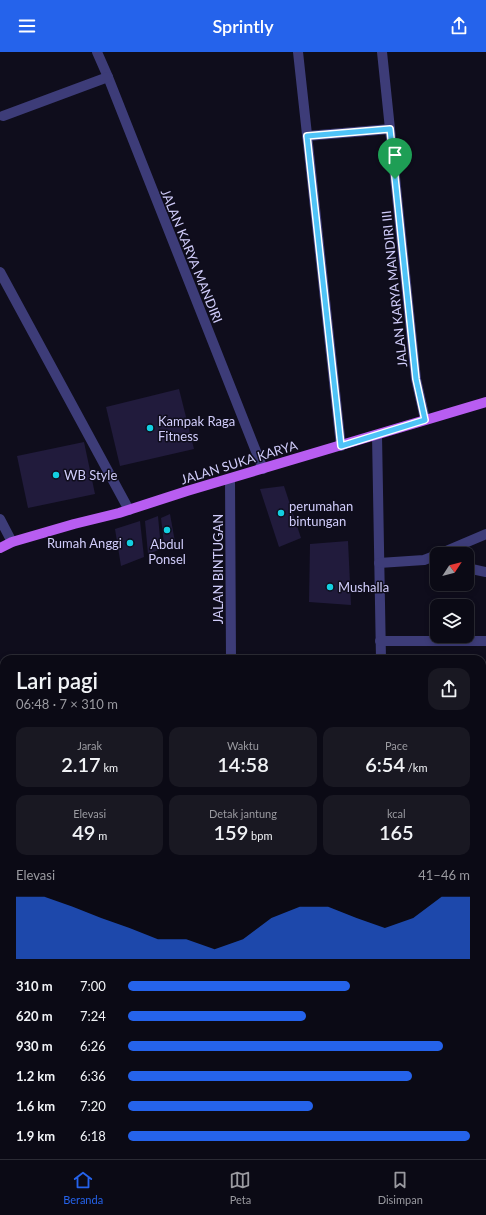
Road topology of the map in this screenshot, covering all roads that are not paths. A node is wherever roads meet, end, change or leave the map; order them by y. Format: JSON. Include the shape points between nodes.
{"nodes":[{"id":1,"x":97,"y":52,"type":"edge"},
{"id":2,"x":298,"y":52,"type":"edge"},
{"id":3,"x":382,"y":52,"type":"edge"},
{"id":4,"x":108,"y":77,"type":"junction"},
{"id":5,"x":3,"y":116,"type":"dead end"},
{"id":6,"x":390,"y":129,"type":"junction"},
{"id":7,"x":307,"y":136,"type":"junction"},
{"id":8,"x":0,"y":272,"type":"edge"},
{"id":9,"x":486,"y":402,"type":"edge"},
{"id":10,"x":424,"y":414,"type":"junction"},
{"id":11,"x":377,"y":435,"type":"junction"},
{"id":12,"x":341,"y":446,"type":"junction"},
{"id":13,"x":263,"y":469,"type":"junction"},
{"id":14,"x":230,"y":479,"type":"junction"},
{"id":15,"x":129,"y":510,"type":"junction"},
{"id":16,"x":0,"y":519,"type":"edge"},
{"id":17,"x":486,"y":534,"type":"edge"},
{"id":18,"x":12,"y":542,"type":"junction"},
{"id":19,"x":455,"y":547,"type":"edge"},
{"id":20,"x":0,"y":548,"type":"edge"},
{"id":21,"x":430,"y":557,"type":"edge"},
{"id":22,"x":424,"y":560,"type":"junction"},
{"id":23,"x":430,"y":561,"type":"edge"},
{"id":24,"x":379,"y":563,"type":"junction"},
{"id":25,"x":474,"y":569,"type":"edge"},
{"id":26,"x":486,"y":572,"type":"edge"},
{"id":27,"x":380,"y":641,"type":"junction"},
{"id":28,"x":486,"y":641,"type":"edge"},
{"id":29,"x":231,"y":655,"type":"edge"},
{"id":30,"x":381,"y":655,"type":"edge"}],
"edges":[{"from":1,"to":4,"type":"street","name":"JALAN KARYA MANDIRI"},
{"from":2,"to":7,"type":"street"},
{"from":3,"to":6,"type":"street","name":"JALAN KARYA MANDIRI III"},
{"from":4,"to":5,"type":"street"},
{"from":4,"to":13,"type":"street","name":"JALAN KARYA MANDIRI"},
{"from":6,"to":7,"type":"street"},
{"from":6,"to":10,"type":"street","name":"JALAN KARYA MANDIRI III","via":[[416,379]]},
{"from":7,"to":12,"type":"street"},
{"from":8,"to":15,"type":"street"},
{"from":9,"to":10,"type":"main road","name":"JALAN SUKA KARYA"},
{"from":10,"to":11,"type":"main road","name":"JALAN SUKA KARYA"},
{"from":11,"to":12,"type":"main road","name":"JALAN SUKA KARYA"},
{"from":11,"to":24,"type":"street"},
{"from":12,"to":13,"type":"main road","name":"JALAN SUKA KARYA"},
{"from":13,"to":14,"type":"main road","name":"JALAN SUKA KARYA"},
{"from":14,"to":15,"type":"main road","name":"JALAN SUKA KARYA"},
{"from":14,"to":29,"type":"street","name":"JALAN BINTUGAN"},
{"from":15,"to":18,"type":"main road","name":"JALAN SUKA KARYA"},
{"from":16,"to":18,"type":"street"},
{"from":17,"to":19,"type":"street"},
{"from":18,"to":20,"type":"main road","name":"JALAN SUKA KARYA"},
{"from":21,"to":22,"type":"street"},
{"from":22,"to":23,"type":"street"},
{"from":22,"to":24,"type":"street"},
{"from":24,"to":27,"type":"street"},
{"from":25,"to":26,"type":"street"},
{"from":27,"to":28,"type":"street"},
{"from":27,"to":30,"type":"street"}]}
